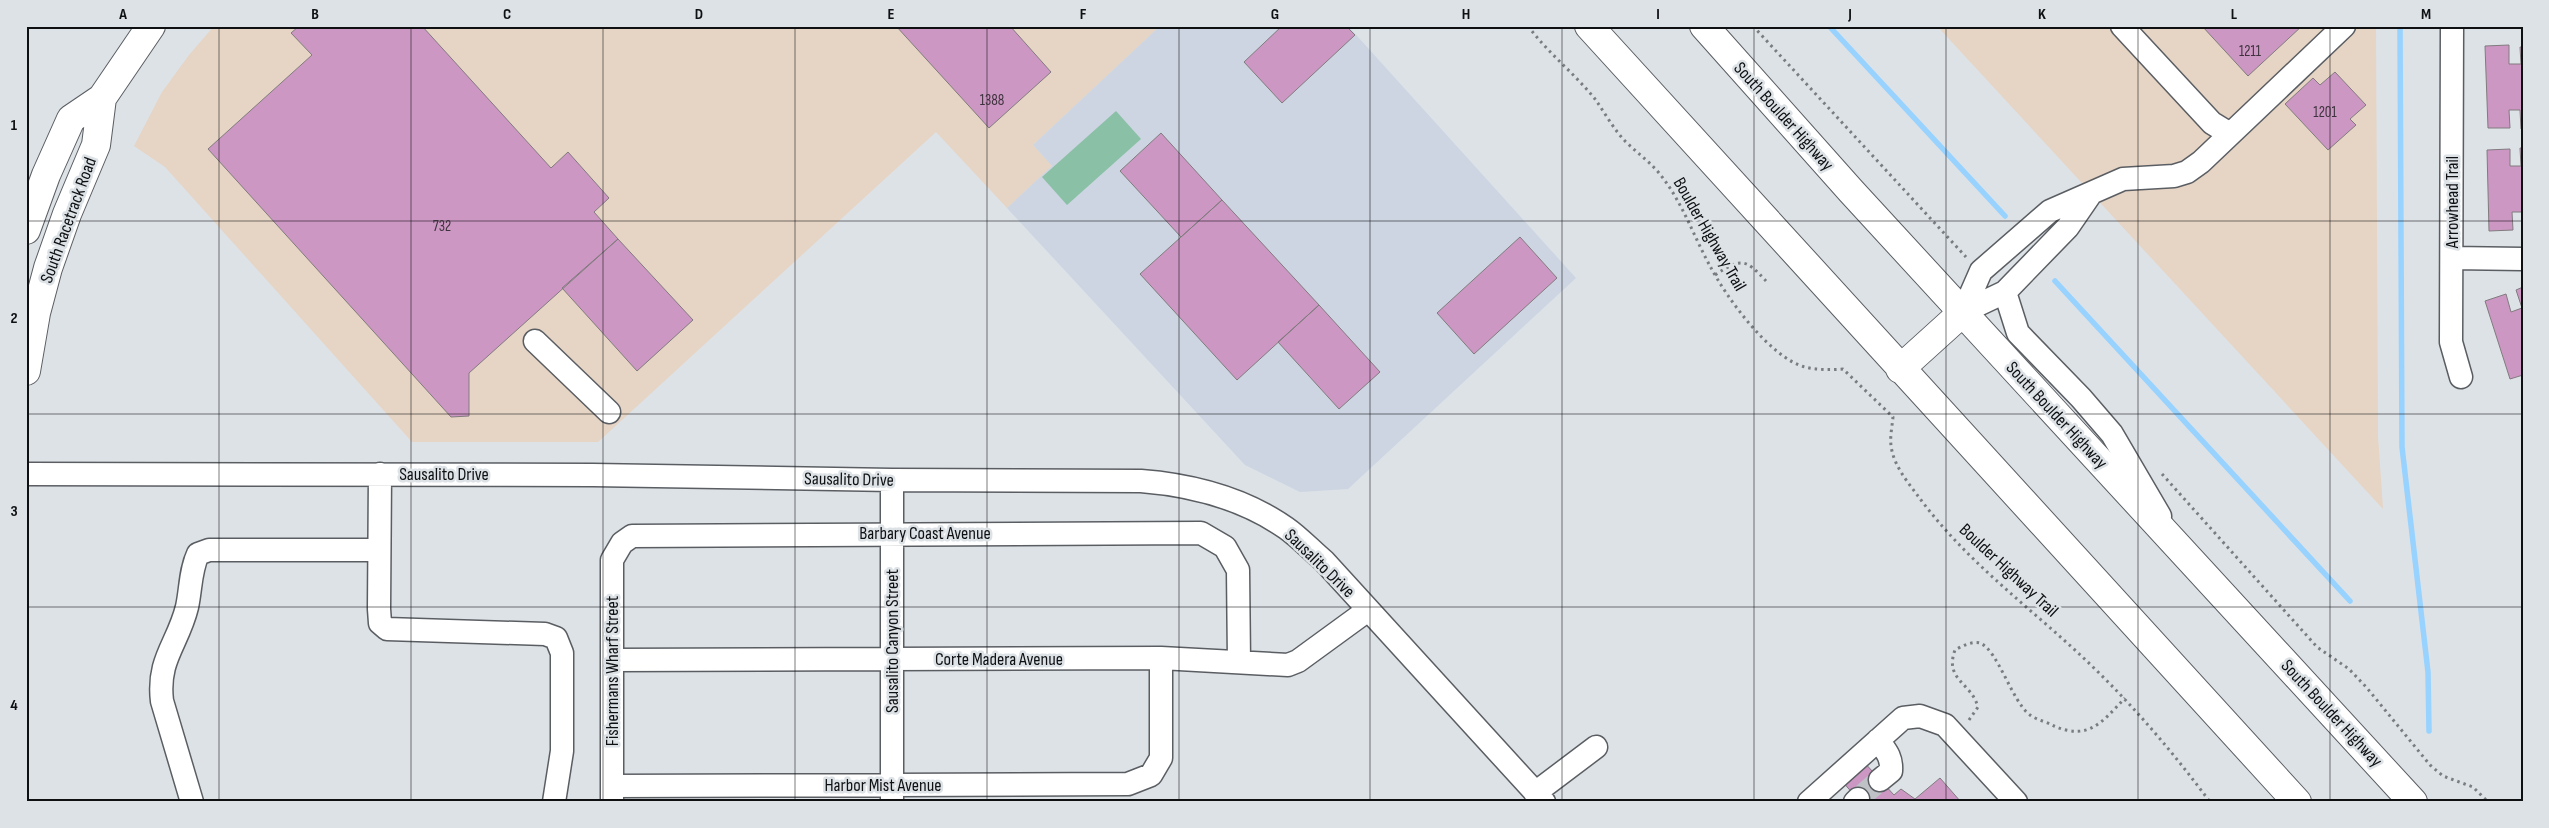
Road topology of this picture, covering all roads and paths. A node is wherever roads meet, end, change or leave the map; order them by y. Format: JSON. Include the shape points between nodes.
{"nodes":[{"id":1,"x":151,"y":26,"type":"edge"},
{"id":2,"x":1528,"y":26,"type":"edge"},
{"id":3,"x":1589,"y":26,"type":"edge"},
{"id":4,"x":1704,"y":26,"type":"edge"},
{"id":5,"x":2122,"y":26,"type":"edge"},
{"id":6,"x":2344,"y":26,"type":"edge"},
{"id":7,"x":2452,"y":26,"type":"edge"},
{"id":8,"x":102,"y":98,"type":"junction"},
{"id":9,"x":2230,"y":134,"type":"junction"},
{"id":10,"x":2090,"y":195,"type":"junction"},
{"id":11,"x":26,"y":230,"type":"edge"},
{"id":12,"x":2452,"y":258,"type":"junction"},
{"id":13,"x":2523,"y":259,"type":"edge"},
{"id":14,"x":1715,"y":275,"type":"junction"},
{"id":15,"x":1766,"y":281,"type":"dead end"},
{"id":16,"x":2005,"y":292,"type":"junction"},
{"id":17,"x":1963,"y":312,"type":"junction"},
{"id":18,"x":536,"y":341,"type":"dead end"},
{"id":19,"x":1900,"y":369,"type":"junction"},
{"id":20,"x":26,"y":371,"type":"edge"},
{"id":21,"x":2462,"y":377,"type":"dead end"},
{"id":22,"x":609,"y":412,"type":"dead end"},
{"id":23,"x":26,"y":474,"type":"edge"},
{"id":24,"x":380,"y":474,"type":"junction"},
{"id":25,"x":892,"y":480,"type":"junction"},
{"id":26,"x":892,"y":533,"type":"junction"},
{"id":27,"x":622,"y":543,"type":"joint"},
{"id":28,"x":2179,"y":547,"type":"junction"},
{"id":29,"x":379,"y":550,"type":"junction"},
{"id":30,"x":1368,"y":610,"type":"junction"},
{"id":31,"x":1161,"y":658,"type":"junction"},
{"id":32,"x":892,"y":659,"type":"junction"},
{"id":33,"x":612,"y":660,"type":"junction"},
{"id":34,"x":1239,"y":662,"type":"junction"},
{"id":35,"x":2125,"y":698,"type":"junction"},
{"id":36,"x":1964,"y":724,"type":"dead end"},
{"id":37,"x":1878,"y":740,"type":"junction"},
{"id":38,"x":1596,"y":747,"type":"dead end"},
{"id":39,"x":1880,"y":780,"type":"tunnel mouth"},
{"id":40,"x":892,"y":793,"type":"edge"},
{"id":41,"x":612,"y":794,"type":"edge"},
{"id":42,"x":1540,"y":797,"type":"edge"},
{"id":43,"x":1817,"y":799,"type":"edge"},
{"id":44,"x":192,"y":802,"type":"edge"},
{"id":45,"x":554,"y":802,"type":"edge"},
{"id":46,"x":2016,"y":802,"type":"edge"},
{"id":47,"x":2210,"y":802,"type":"edge"},
{"id":48,"x":2297,"y":802,"type":"edge"},
{"id":49,"x":2413,"y":802,"type":"edge"}],
"edges":[{"from":1,"to":8,"type":"main road","name":"South Racetrack Road"},
{"from":2,"to":14,"type":"path","name":"Boulder Highway Trail","via":[[1542,45],[1595,99],[1625,141],[1660,174],[1687,215]]},
{"from":3,"to":19,"type":"main road"},
{"from":4,"to":17,"type":"main road","name":"South Boulder Highway"},
{"from":5,"to":9,"type":"street","via":[[2212,123]]},
{"from":6,"to":9,"type":"street"},
{"from":7,"to":12,"type":"street","name":"Arrowhead Trail"},
{"from":8,"to":11,"type":"main road","name":"South Racetrack Road","via":[[71,119]]},
{"from":8,"to":20,"type":"main road","name":"South Racetrack Road","via":[[96,145],[48,268]]},
{"from":9,"to":10,"type":"street","via":[[2186,172],[2174,176],[2123,179]]},
{"from":10,"to":16,"type":"street","via":[[2068,227]]},
{"from":10,"to":17,"type":"street","via":[[2050,211],[1981,271]]},
{"from":12,"to":13,"type":"street"},
{"from":12,"to":21,"type":"street","name":"Arrowhead Trail","via":[[2451,342]]},
{"from":14,"to":15,"type":"path","via":[[1730,265],[1742,262],[1752,266]]},
{"from":14,"to":35,"type":"path","name":"Boulder Highway Trail","via":[[1766,341],[1803,367],[1843,369],[1893,417],[1892,451],[1931,514],[1977,565],[2071,646]]},
{"from":16,"to":17,"type":"street"},
{"from":16,"to":28,"type":"street","via":[[2018,333],[2112,434]]},
{"from":17,"to":19,"type":"main road"},
{"from":17,"to":28,"type":"main road","name":"South Boulder Highway"},
{"from":18,"to":22,"type":"street"},
{"from":19,"to":48,"type":"main road"},
{"from":23,"to":24,"type":"street","name":"Sausalito Drive"},
{"from":24,"to":25,"type":"street","name":"Sausalito Drive"},
{"from":24,"to":29,"type":"street"},
{"from":25,"to":26,"type":"street","name":"Sausalito Canyon Street"},
{"from":25,"to":30,"type":"street","name":"Sausalito Drive","via":[[1141,481],[1210,492],[1249,507],[1286,528],[1324,561]]},
{"from":26,"to":27,"type":"street","name":"Barbary Coast Avenue","via":[[632,536]]},
{"from":26,"to":32,"type":"street","name":"Sausalito Canyon Street"},
{"from":26,"to":34,"type":"street","name":"Barbary Coast Avenue","via":[[1201,533],[1225,547],[1238,570]]},
{"from":27,"to":33,"type":"street","name":"Fishermans Wharf Street","via":[[612,560]]},
{"from":28,"to":49,"type":"main road","name":"South Boulder Highway"},
{"from":29,"to":44,"type":"street","via":[[209,550],[198,554],[193,563],[187,609],[162,668],[160,685]]},
{"from":29,"to":45,"type":"street","via":[[378,609],[380,623],[387,629],[545,634],[556,638],[562,653],[562,751]]},
{"from":30,"to":34,"type":"street","name":"Corte Madera Avenue","via":[[1298,661],[1288,665]]},
{"from":30,"to":42,"type":"street","name":"Sausalito Drive"},
{"from":31,"to":32,"type":"street","name":"Corte Madera Avenue"},
{"from":31,"to":34,"type":"street","name":"Corte Madera Avenue"},
{"from":31,"to":40,"type":"street","name":"Harbor Mist Avenue","via":[[1161,758],[1151,775],[1128,784]]},
{"from":32,"to":33,"type":"street","name":"Corte Madera Avenue"},
{"from":32,"to":40,"type":"street","name":"Sausalito Canyon Street"},
{"from":33,"to":41,"type":"street","name":"Fishermans Wharf Street"},
{"from":35,"to":36,"type":"path","via":[[2100,723],[2086,731],[2065,731],[2029,714],[1990,650],[1980,643],[1968,644],[1955,650],[1950,662],[1976,698],[1978,707],[1975,714]]},
{"from":35,"to":47,"type":"path","name":"Boulder Highway Trail"},
{"from":37,"to":39,"type":"street","via":[[1889,754],[1891,763],[1891,771]]},
{"from":37,"to":43,"type":"street"},
{"from":37,"to":46,"type":"street","via":[[1903,718],[1920,716],[1945,725]]},
{"from":38,"to":42,"type":"street"},
{"from":40,"to":41,"type":"street","name":"Harbor Mist Avenue"}]}
